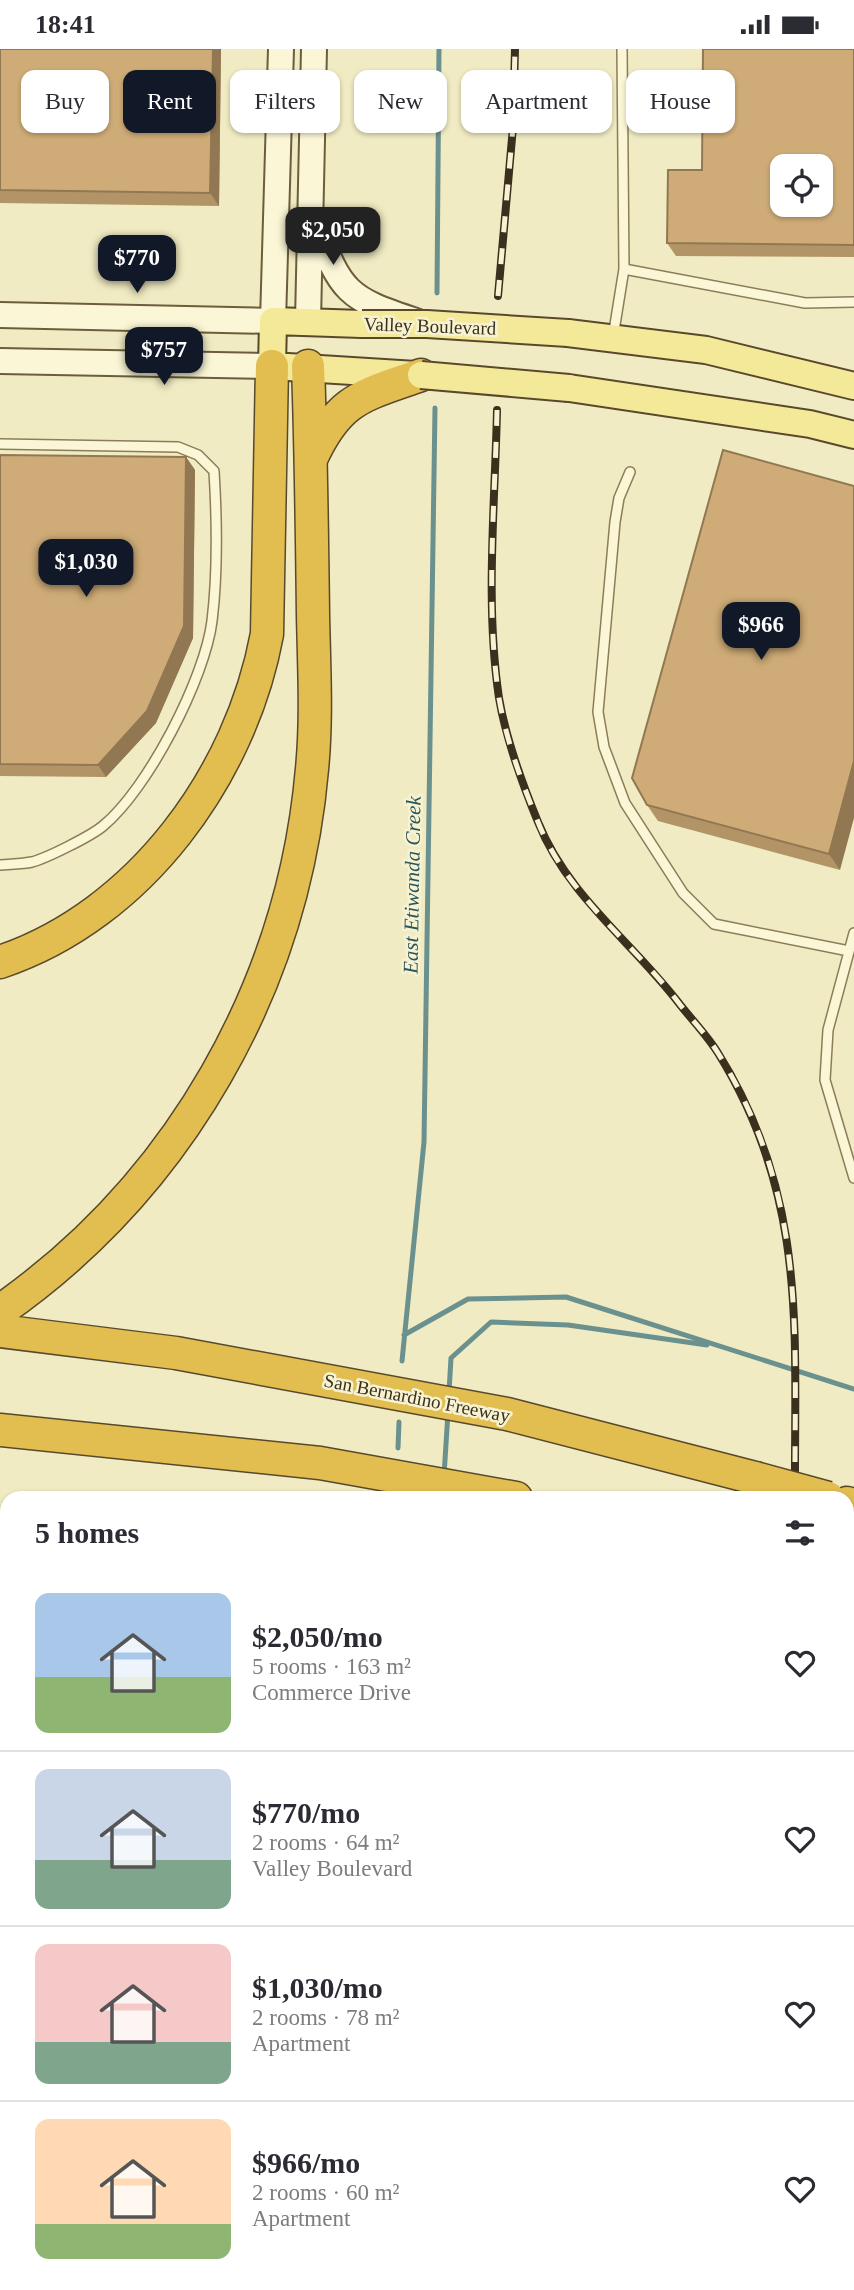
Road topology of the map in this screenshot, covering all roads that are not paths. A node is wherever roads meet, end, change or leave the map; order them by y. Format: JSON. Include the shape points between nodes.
{"nodes":[{"id":1,"x":281,"y":49,"type":"edge"},
{"id":2,"x":314,"y":49,"type":"edge"},
{"id":3,"x":622,"y":49,"type":"edge"},
{"id":4,"x":311,"y":211,"type":"junction"},
{"id":5,"x":624,"y":269,"type":"junction"},
{"id":6,"x":854,"y":302,"type":"edge"},
{"id":7,"x":362,"y":312,"type":"junction"},
{"id":8,"x":0,"y":315,"type":"edge"},
{"id":9,"x":273,"y":321,"type":"junction"},
{"id":10,"x":308,"y":321,"type":"junction"},
{"id":11,"x":613,"y":337,"type":"junction"},
{"id":12,"x":0,"y":361,"type":"edge"},
{"id":13,"x":272,"y":366,"type":"junction"},
{"id":14,"x":308,"y":366,"type":"junction"},
{"id":15,"x":421,"y":375,"type":"joint"},
{"id":16,"x":361,"y":384,"type":"junction"},
{"id":17,"x":854,"y":386,"type":"edge"},
{"id":18,"x":854,"y":435,"type":"edge"},
{"id":19,"x":0,"y":444,"type":"edge"},
{"id":20,"x":311,"y":460,"type":"junction"},
{"id":21,"x":630,"y":472,"type":"dead end"},
{"id":22,"x":0,"y":865,"type":"edge"},
{"id":23,"x":854,"y":933,"type":"edge"},
{"id":24,"x":849,"y":951,"type":"junction"},
{"id":25,"x":0,"y":962,"type":"edge"},
{"id":26,"x":854,"y":1178,"type":"edge"},
{"id":27,"x":0,"y":1311,"type":"edge"},
{"id":28,"x":13,"y":1332,"type":"edge"},
{"id":29,"x":0,"y":1430,"type":"edge"},
{"id":30,"x":477,"y":1491,"type":"edge"},
{"id":31,"x":802,"y":1491,"type":"edge"}],
"edges":[{"from":1,"to":9,"type":"street"},
{"from":2,"to":4,"type":"street"},
{"from":3,"to":5,"type":"lane"},
{"from":4,"to":7,"type":"street","via":[[332,270]]},
{"from":4,"to":10,"type":"street"},
{"from":5,"to":6,"type":"lane","via":[[805,303]]},
{"from":5,"to":11,"type":"lane"},
{"from":7,"to":10,"type":"main road","name":"Valley Boulevard"},
{"from":7,"to":11,"type":"main road","name":"Valley Boulevard","bridge":true,"via":[[427,324]]},
{"from":8,"to":9,"type":"street","name":"Valley Boulevard"},
{"from":9,"to":10,"type":"main road","name":"Valley Boulevard"},
{"from":9,"to":13,"type":"main road"},
{"from":10,"to":14,"type":"main road"},
{"from":11,"to":17,"type":"main road","name":"Valley Boulevard","via":[[706,350]]},
{"from":12,"to":13,"type":"street"},
{"from":13,"to":14,"type":"main road"},
{"from":13,"to":25,"type":"highway","via":[[267,634],[261,670],[239,732],[195,810],[114,898],[58,936]]},
{"from":14,"to":16,"type":"main road"},
{"from":14,"to":20,"type":"highway"},
{"from":15,"to":16,"type":"highway"},
{"from":15,"to":18,"type":"main road","bridge":true,"via":[[569,388],[810,424]]},
{"from":16,"to":20,"type":"highway","via":[[324,432]]},
{"from":19,"to":22,"type":"lane","via":[[178,447],[198,455],[214,471],[215,497],[212,622],[203,657],[173,729],[131,795],[103,827],[34,862]]},
{"from":20,"to":27,"type":"highway","via":[[312,768],[298,869],[265,971],[225,1064],[204,1100],[146,1176],[71,1256]]},
{"from":21,"to":24,"type":"lane","via":[[615,522],[598,712],[604,747],[625,803],[683,893],[714,924]]},
{"from":23,"to":24,"type":"lane"},
{"from":24,"to":26,"type":"lane","via":[[828,1030],[825,1080]]},
{"from":28,"to":31,"type":"highway","name":"San Bernardino Freeway","bridge":true,"via":[[176,1353],[507,1414]]},
{"from":29,"to":30,"type":"highway","via":[[320,1463]]}]}
